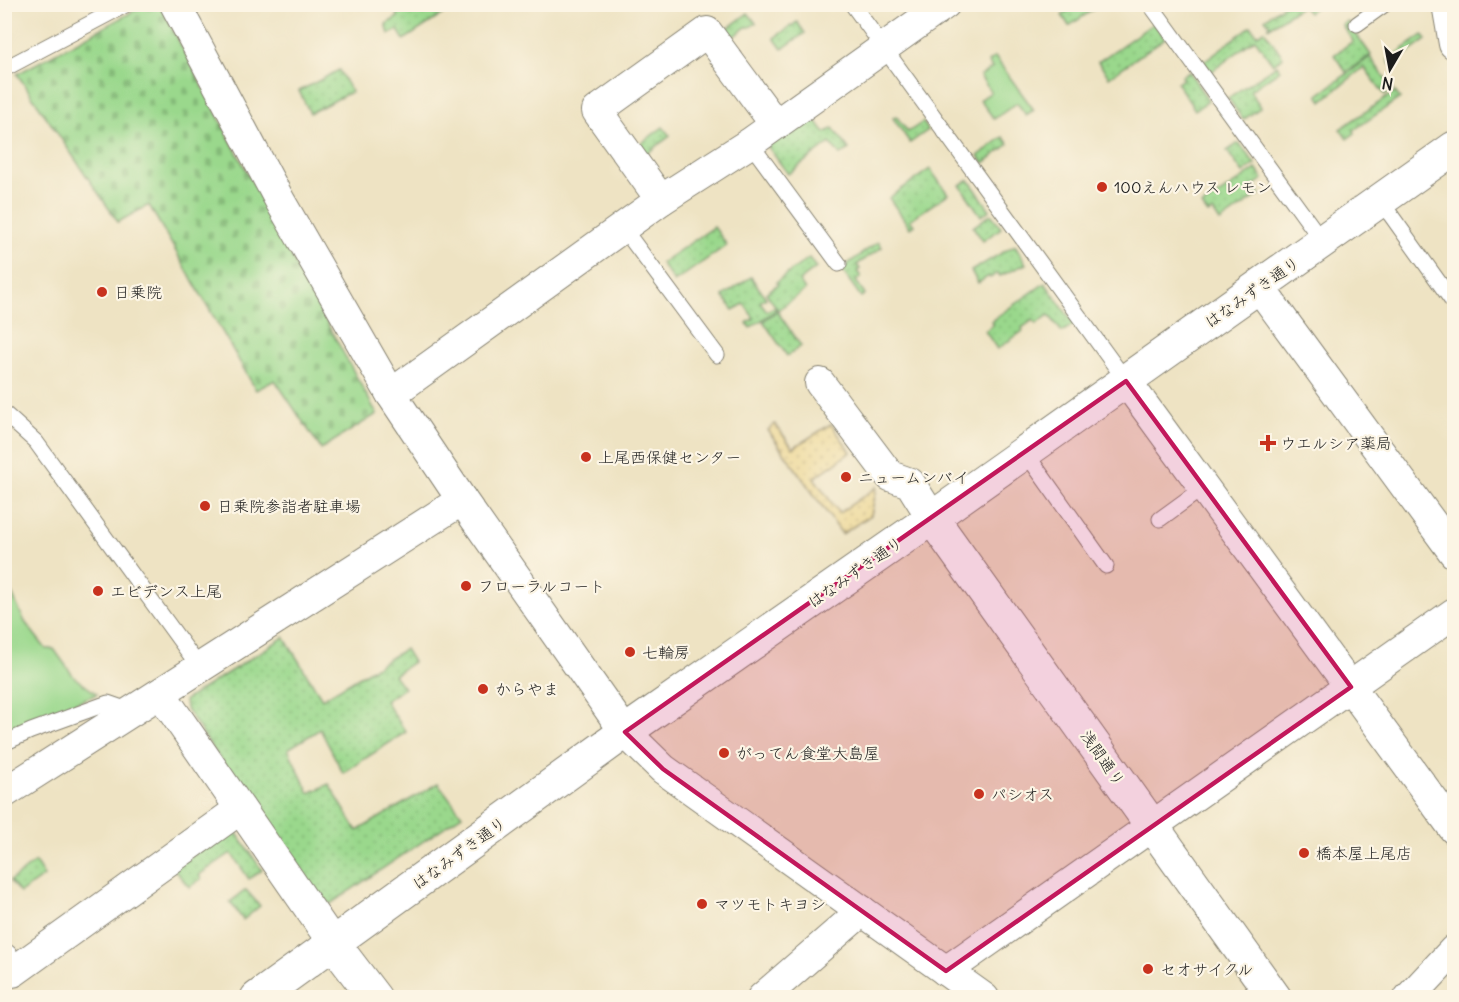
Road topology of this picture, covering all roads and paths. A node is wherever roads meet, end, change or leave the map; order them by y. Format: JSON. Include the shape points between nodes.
{"nodes":[{"id":1,"x":127,"y":4,"type":"edge"},
{"id":2,"x":175,"y":4,"type":"edge"},
{"id":3,"x":852,"y":4,"type":"edge"},
{"id":4,"x":945,"y":4,"type":"edge"},
{"id":5,"x":1150,"y":4,"type":"edge"},
{"id":6,"x":1385,"y":4,"type":"edge"},
{"id":7,"x":1447,"y":4,"type":"edge"},
{"id":8,"x":1357,"y":24,"type":"dead end"},
{"id":9,"x":1455,"y":44,"type":"edge"},
{"id":10,"x":885,"y":48,"type":"junction"},
{"id":11,"x":4,"y":69,"type":"edge"},
{"id":12,"x":775,"y":124,"type":"junction"},
{"id":13,"x":750,"y":143,"type":"junction"},
{"id":14,"x":1455,"y":148,"type":"edge"},
{"id":15,"x":661,"y":200,"type":"junction"},
{"id":16,"x":1380,"y":200,"type":"junction"},
{"id":17,"x":623,"y":228,"type":"junction"},
{"id":18,"x":1323,"y":242,"type":"junction"},
{"id":19,"x":839,"y":264,"type":"dead end"},
{"id":20,"x":1259,"y":286,"type":"junction"},
{"id":21,"x":1453,"y":302,"type":"dead end"},
{"id":22,"x":717,"y":355,"type":"dead end"},
{"id":23,"x":1126,"y":381,"type":"junction"},
{"id":24,"x":820,"y":383,"type":"dead end"},
{"id":25,"x":391,"y":394,"type":"junction"},
{"id":26,"x":4,"y":413,"type":"edge"},
{"id":27,"x":1025,"y":452,"type":"junction"},
{"id":28,"x":1204,"y":487,"type":"junction"},
{"id":29,"x":462,"y":500,"type":"junction"},
{"id":30,"x":932,"y":518,"type":"junction"},
{"id":31,"x":1160,"y":519,"type":"dead end"},
{"id":32,"x":1455,"y":553,"type":"edge"},
{"id":33,"x":1106,"y":566,"type":"dead end"},
{"id":34,"x":1455,"y":614,"type":"edge"},
{"id":35,"x":200,"y":668,"type":"junction"},
{"id":36,"x":1351,"y":687,"type":"junction"},
{"id":37,"x":161,"y":694,"type":"junction"},
{"id":38,"x":132,"y":712,"type":"junction"},
{"id":39,"x":625,"y":732,"type":"junction"},
{"id":40,"x":4,"y":742,"type":"edge"},
{"id":41,"x":4,"y":793,"type":"edge"},
{"id":42,"x":240,"y":809,"type":"junction"},
{"id":43,"x":1152,"y":826,"type":"junction"},
{"id":44,"x":1455,"y":829,"type":"edge"},
{"id":45,"x":862,"y":911,"type":"junction"},
{"id":46,"x":333,"y":943,"type":"junction"},
{"id":47,"x":1455,"y":950,"type":"edge"},
{"id":48,"x":4,"y":959,"type":"edge"},
{"id":49,"x":946,"y":971,"type":"junction"},
{"id":50,"x":257,"y":998,"type":"edge"},
{"id":51,"x":375,"y":998,"type":"edge"},
{"id":52,"x":762,"y":998,"type":"edge"},
{"id":53,"x":984,"y":998,"type":"edge"},
{"id":54,"x":1275,"y":998,"type":"edge"},
{"id":55,"x":1410,"y":998,"type":"edge"}],
"edges":[{"from":1,"to":11,"type":"lane"},
{"from":2,"to":25,"type":"street","via":[[280,201]]},
{"from":3,"to":10,"type":"lane"},
{"from":4,"to":10,"type":"street"},
{"from":5,"to":18,"type":"lane"},
{"from":6,"to":8,"type":"lane"},
{"from":7,"to":9,"type":"street"},
{"from":10,"to":12,"type":"street"},
{"from":10,"to":23,"type":"lane"},
{"from":12,"to":13,"type":"street"},
{"from":12,"to":15,"type":"street","via":[[707,32],[597,111]]},
{"from":13,"to":15,"type":"street"},
{"from":13,"to":19,"type":"lane"},
{"from":14,"to":16,"type":"street","name":"はなみずき通り"},
{"from":15,"to":17,"type":"street"},
{"from":16,"to":18,"type":"street","name":"はなみずき通り"},
{"from":16,"to":21,"type":"lane"},
{"from":17,"to":22,"type":"lane"},
{"from":17,"to":25,"type":"street"},
{"from":18,"to":20,"type":"street","name":"はなみずき通り"},
{"from":20,"to":23,"type":"street","name":"はなみずき通り"},
{"from":20,"to":32,"type":"street"},
{"from":23,"to":27,"type":"street","name":"はなみずき通り"},
{"from":23,"to":28,"type":"street"},
{"from":24,"to":30,"type":"street","via":[[890,476],[910,483]]},
{"from":25,"to":29,"type":"street"},
{"from":26,"to":35,"type":"lane","via":[[36,442]]},
{"from":27,"to":30,"type":"street","name":"はなみずき通り"},
{"from":27,"to":33,"type":"lane"},
{"from":28,"to":31,"type":"lane"},
{"from":28,"to":36,"type":"street"},
{"from":29,"to":35,"type":"street"},
{"from":29,"to":39,"type":"street"},
{"from":30,"to":39,"type":"street","name":"はなみずき通り"},
{"from":30,"to":43,"type":"street","name":"浅間通り"},
{"from":34,"to":36,"type":"street"},
{"from":35,"to":37,"type":"street"},
{"from":36,"to":43,"type":"street"},
{"from":36,"to":44,"type":"street"},
{"from":37,"to":38,"type":"street"},
{"from":37,"to":42,"type":"street"},
{"from":38,"to":40,"type":"lane","via":[[108,703]]},
{"from":38,"to":41,"type":"street"},
{"from":39,"to":45,"type":"street","via":[[663,769]]},
{"from":39,"to":46,"type":"street","name":"はなみずき通り"},
{"from":42,"to":46,"type":"street"},
{"from":42,"to":48,"type":"street","via":[[13,972]]},
{"from":43,"to":49,"type":"street"},
{"from":43,"to":54,"type":"street","name":"浅間通り"},
{"from":45,"to":49,"type":"street"},
{"from":45,"to":52,"type":"street"},
{"from":46,"to":50,"type":"street","name":"はなみずき通り"},
{"from":46,"to":51,"type":"street"},
{"from":47,"to":55,"type":"street"},
{"from":49,"to":53,"type":"street"}]}
